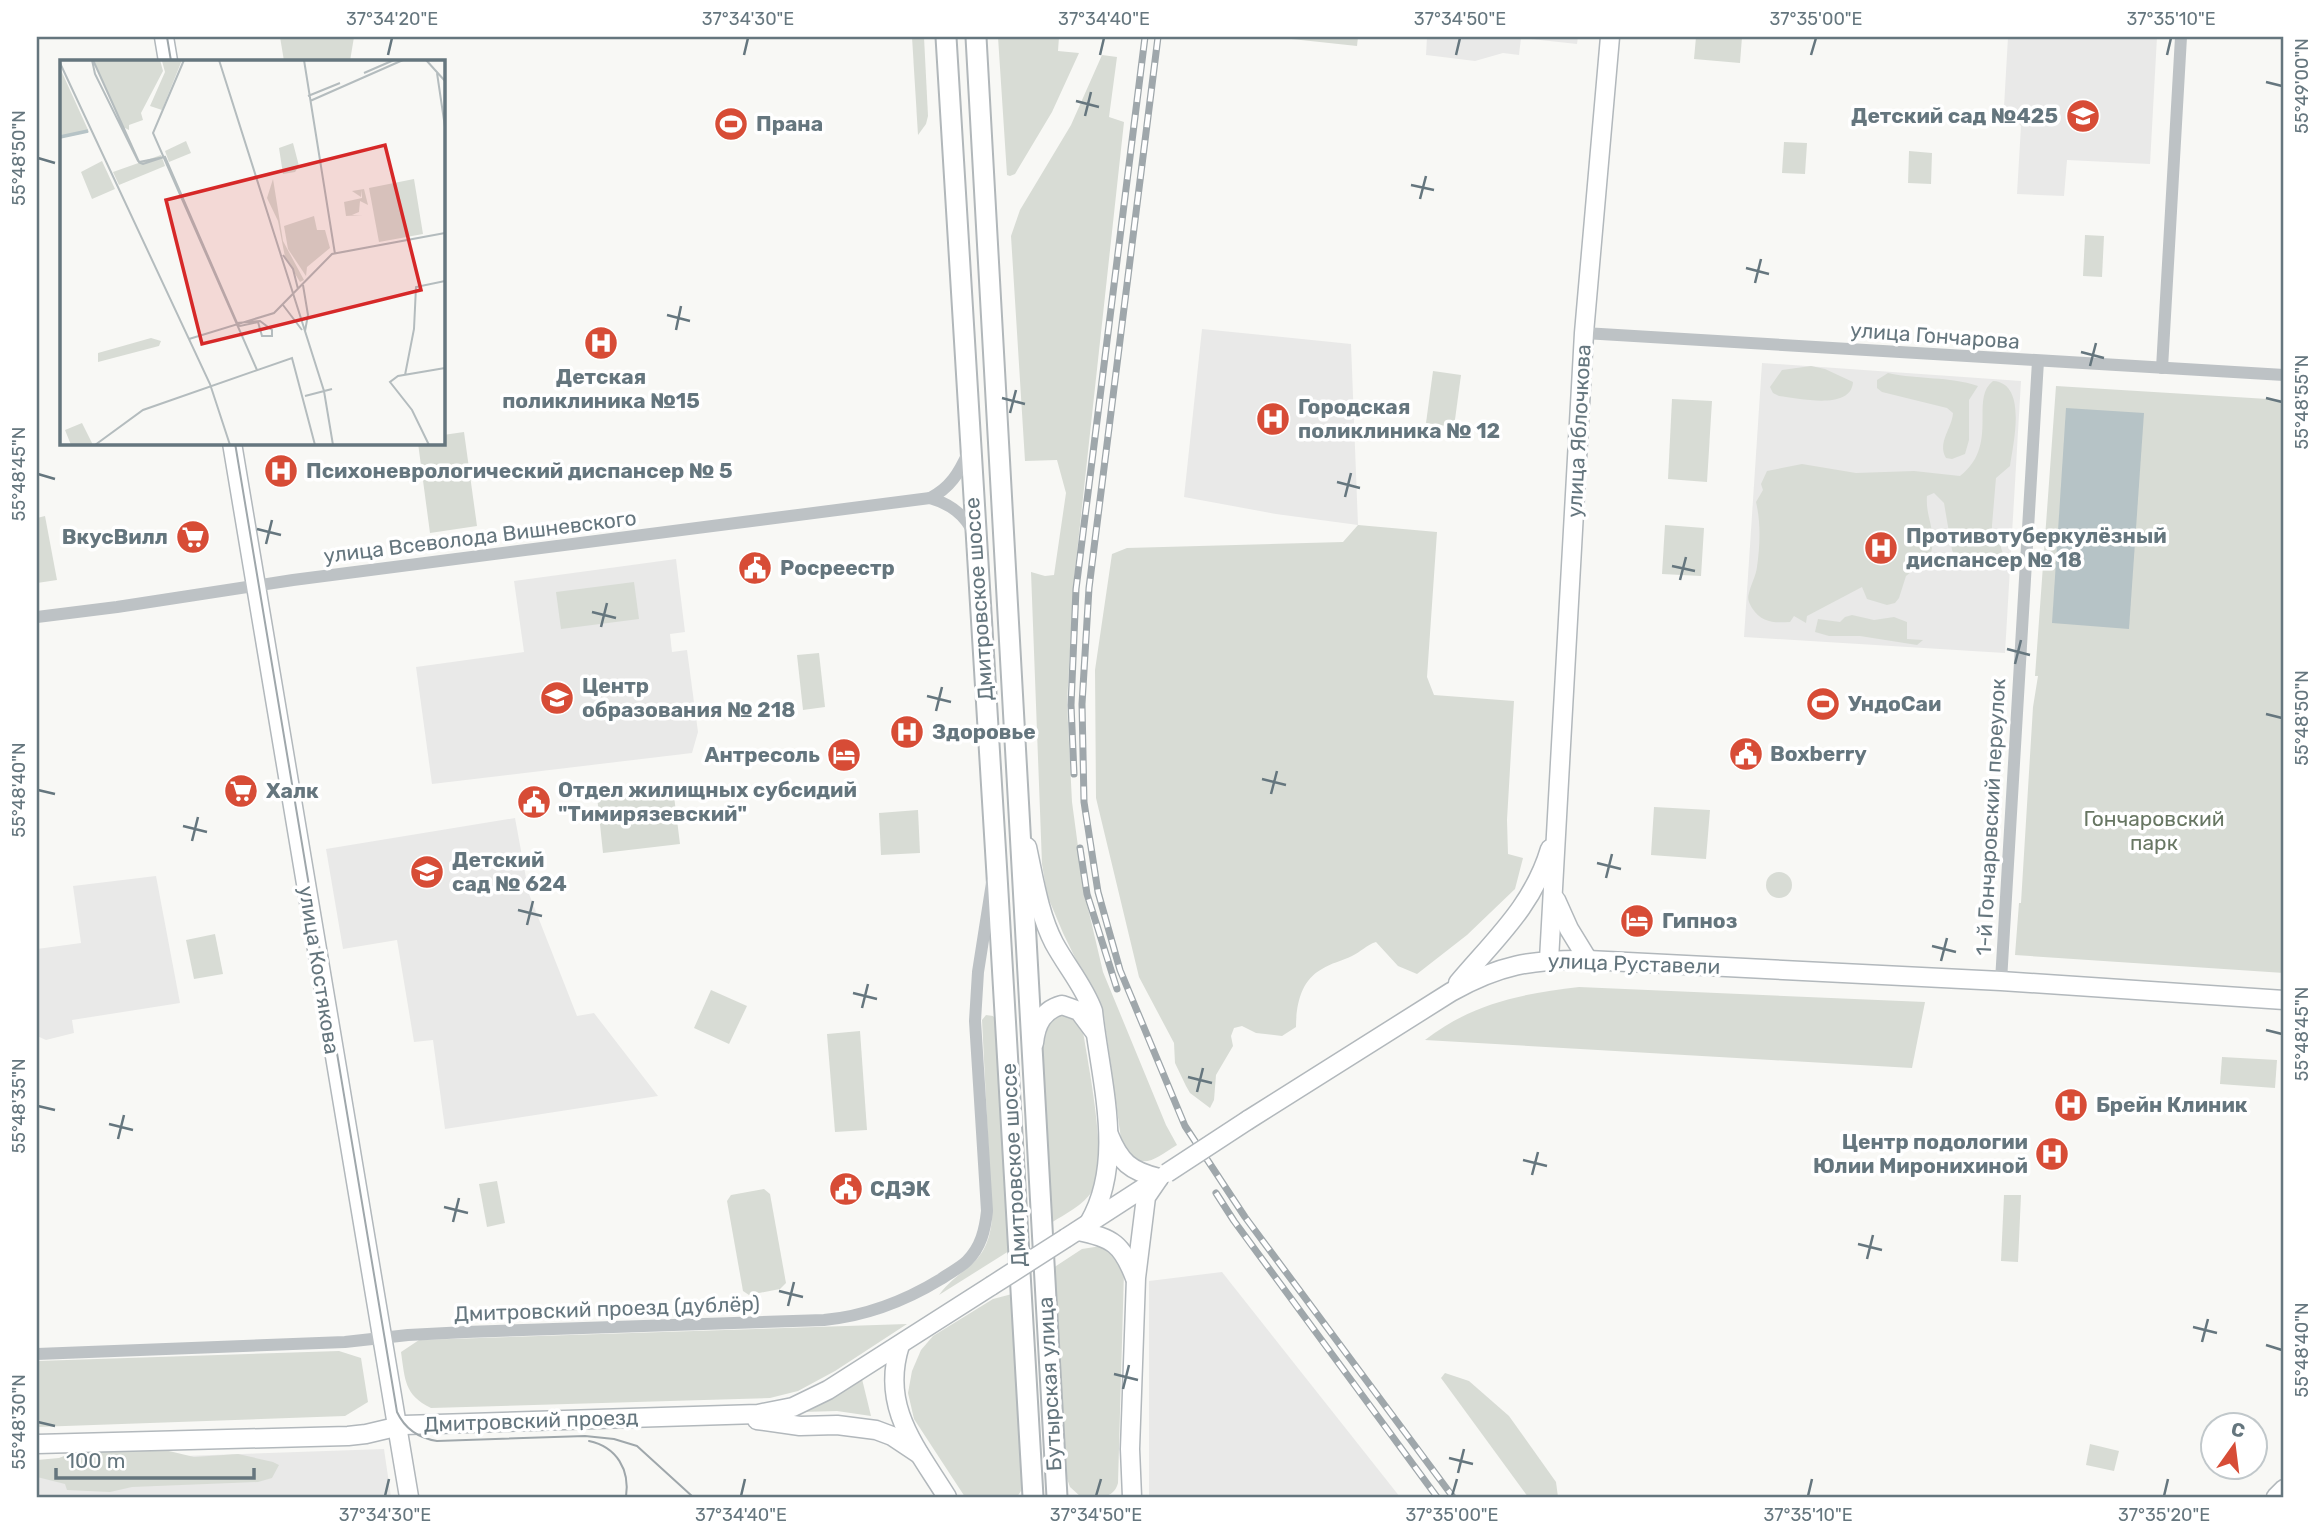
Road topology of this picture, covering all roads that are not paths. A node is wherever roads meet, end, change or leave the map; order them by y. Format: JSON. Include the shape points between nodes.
{"nodes":[{"id":1,"x":164,"y":37,"type":"edge"},
{"id":2,"x":946,"y":37,"type":"edge"},
{"id":3,"x":976,"y":37,"type":"edge"},
{"id":4,"x":1610,"y":37,"type":"edge"},
{"id":5,"x":2181,"y":37,"type":"edge"},
{"id":6,"x":168,"y":60,"type":"edge"},
{"id":7,"x":1584,"y":333,"type":"junction"},
{"id":8,"x":2038,"y":362,"type":"junction"},
{"id":9,"x":2162,"y":368,"type":"junction"},
{"id":10,"x":2284,"y":375,"type":"edge"},
{"id":11,"x":232,"y":444,"type":"edge"},
{"id":12,"x":970,"y":457,"type":"junction"},
{"id":13,"x":1000,"y":464,"type":"junction"},
{"id":14,"x":930,"y":498,"type":"junction"},
{"id":15,"x":975,"y":535,"type":"junction"},
{"id":16,"x":255,"y":585,"type":"junction"},
{"id":17,"x":37,"y":617,"type":"edge"},
{"id":18,"x":1021,"y":825,"type":"junction"},
{"id":19,"x":1557,"y":826,"type":"junction"},
{"id":20,"x":995,"y":860,"type":"junction"},
{"id":21,"x":1555,"y":897,"type":"junction"},
{"id":22,"x":1549,"y":960,"type":"junction"},
{"id":23,"x":1588,"y":960,"type":"junction"},
{"id":24,"x":2001,"y":981,"type":"junction"},
{"id":25,"x":1451,"y":992,"type":"junction"},
{"id":26,"x":2284,"y":1000,"type":"edge"},
{"id":27,"x":1096,"y":1033,"type":"junction"},
{"id":28,"x":1032,"y":1068,"type":"junction"},
{"id":29,"x":1108,"y":1132,"type":"junction"},
{"id":30,"x":1163,"y":1176,"type":"junction"},
{"id":31,"x":1078,"y":1231,"type":"junction"},
{"id":32,"x":1043,"y":1272,"type":"joint"},
{"id":33,"x":1136,"y":1278,"type":"junction"},
{"id":34,"x":991,"y":1286,"type":"joint"},
{"id":35,"x":1021,"y":1288,"type":"joint"},
{"id":36,"x":381,"y":1338,"type":"junction"},
{"id":37,"x":900,"y":1345,"type":"junction"},
{"id":38,"x":37,"y":1354,"type":"edge"},
{"id":39,"x":722,"y":1415,"type":"junction"},
{"id":40,"x":397,"y":1426,"type":"junction"},
{"id":41,"x":37,"y":1444,"type":"edge"},
{"id":42,"x":1130,"y":1449,"type":"junction"},
{"id":43,"x":919,"y":1454,"type":"junction"},
{"id":44,"x":1055,"y":1469,"type":"junction"},
{"id":45,"x":1032,"y":1475,"type":"junction"},
{"id":46,"x":2284,"y":1489,"type":"edge"},
{"id":47,"x":947,"y":1494,"type":"edge"},
{"id":48,"x":409,"y":1497,"type":"edge"},
{"id":49,"x":1027,"y":1497,"type":"edge"},
{"id":50,"x":1033,"y":1497,"type":"edge"},
{"id":51,"x":1057,"y":1497,"type":"edge"},
{"id":52,"x":1070,"y":1497,"type":"edge"},
{"id":53,"x":1117,"y":1497,"type":"edge"},
{"id":54,"x":1132,"y":1497,"type":"edge"},
{"id":55,"x":2276,"y":1497,"type":"edge"}],
"edges":[{"from":1,"to":6,"type":"main road"},
{"from":2,"to":12,"type":"main road","name":"Дмитровское шоссе"},
{"from":3,"to":13,"type":"main road","name":"Дмитровское шоссе"},
{"from":4,"to":7,"type":"main road","name":"улица Яблочкова"},
{"from":5,"to":9,"type":"street"},
{"from":7,"to":8,"type":"street","name":"улица Гончарова"},
{"from":7,"to":19,"type":"main road","name":"улица Яблочкова"},
{"from":8,"to":9,"type":"street","name":"улица Гончарова"},
{"from":8,"to":24,"type":"street","name":"1-й Гончаровский переулок"},
{"from":9,"to":10,"type":"street","name":"улица Гончарова"},
{"from":11,"to":16,"type":"main road","name":"улица Костякова"},
{"from":12,"to":13,"type":"street","via":[[975,475],[987,480],[996,476]]},
{"from":12,"to":14,"type":"street","via":[[955,478]]},
{"from":12,"to":15,"type":"main road","name":"Дмитровское шоссе"},
{"from":13,"to":18,"type":"main road","name":"Дмитровское шоссе"},
{"from":14,"to":15,"type":"street","via":[[953,508]]},
{"from":14,"to":16,"type":"street","name":"улица Всеволода Вишневского"},
{"from":15,"to":20,"type":"main road","name":"Дмитровское шоссе"},
{"from":16,"to":17,"type":"street","name":"улица Всеволода Вишневского"},
{"from":16,"to":36,"type":"main road","name":"улица Костякова"},
{"from":18,"to":27,"type":"main road","via":[[1047,926],[1087,996]]},
{"from":18,"to":28,"type":"main road","name":"Дмитровское шоссе"},
{"from":19,"to":21,"type":"main road"},
{"from":19,"to":25,"type":"main road","via":[[1545,865],[1520,913]]},
{"from":20,"to":35,"type":"main road","name":"Дмитровское шоссе"},
{"from":20,"to":36,"type":"street","name":"Дмитровский проезд (дублёр)","via":[[975,1021],[986,1211],[981,1240],[967,1261],[914,1295],[831,1320]]},
{"from":21,"to":22,"type":"main road"},
{"from":21,"to":23,"type":"main road"},
{"from":22,"to":23,"type":"main road","name":"улица Руставели"},
{"from":22,"to":25,"type":"main road","name":"улица Руставели","via":[[1481,975]]},
{"from":23,"to":24,"type":"main road","name":"улица Руставели"},
{"from":24,"to":26,"type":"main road","name":"улица Руставели"},
{"from":25,"to":30,"type":"main road","name":"улица Руставели","bridge":true},
{"from":27,"to":28,"type":"main road","via":[[1079,1010],[1055,1007],[1040,1019]]},
{"from":27,"to":29,"type":"main road"},
{"from":28,"to":32,"type":"main road","name":"Дмитровское шоссе"},
{"from":29,"to":30,"type":"main road","via":[[1127,1165],[1142,1174]]},
{"from":29,"to":31,"type":"main road","via":[[1105,1183],[1096,1211]]},
{"from":30,"to":31,"type":"main road","name":"улица Руставели"},
{"from":30,"to":33,"type":"main road","via":[[1146,1197]]},
{"from":31,"to":33,"type":"main road","via":[[1115,1243]]},
{"from":31,"to":34,"type":"main road","name":"улица Руставели","bridge":true},
{"from":32,"to":44,"type":"main road","name":"Бутырская улица"},
{"from":33,"to":42,"type":"main road"},
{"from":34,"to":37,"type":"main road","name":"Дмитровский проезд"},
{"from":35,"to":45,"type":"main road","name":"Бутырская улица"},
{"from":36,"to":38,"type":"street","name":"Дмитровский проезд (дублёр)"},
{"from":36,"to":40,"type":"main road","name":"улица Костякова"},
{"from":37,"to":39,"type":"main road","name":"Дмитровский проезд","via":[[793,1407]]},
{"from":37,"to":43,"type":"main road","via":[[894,1371],[895,1401]]},
{"from":39,"to":40,"type":"main road","name":"Дмитровский проезд"},
{"from":39,"to":43,"type":"main road","via":[[876,1430]]},
{"from":40,"to":41,"type":"main road","name":"Дмитровский проезд","via":[[348,1436]]},
{"from":40,"to":48,"type":"main road","name":"улица Костякова"},
{"from":42,"to":53,"type":"main road"},
{"from":42,"to":54,"type":"main road"},
{"from":43,"to":47,"type":"main road"},
{"from":44,"to":51,"type":"main road","name":"Бутырская улица"},
{"from":44,"to":52,"type":"main road"},
{"from":45,"to":49,"type":"main road"},
{"from":45,"to":50,"type":"main road","name":"Бутырская улица"},
{"from":46,"to":55,"type":"main road"}]}
